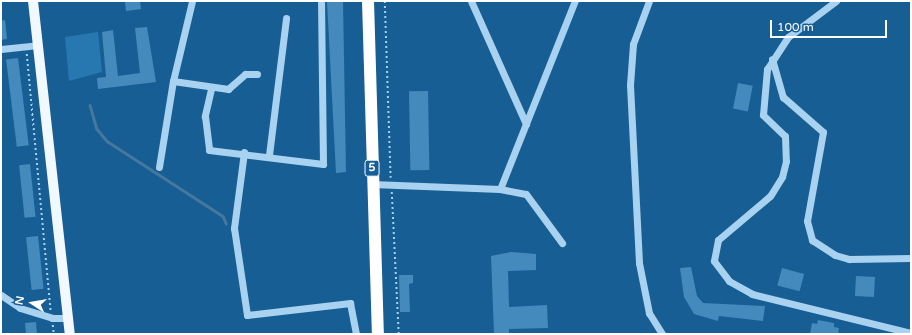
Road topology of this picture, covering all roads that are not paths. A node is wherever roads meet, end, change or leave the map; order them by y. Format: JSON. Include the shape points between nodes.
{"nodes":[{"id":1,"x":32,"y":1,"type":"edge"},
{"id":2,"x":192,"y":1,"type":"edge"},
{"id":3,"x":321,"y":1,"type":"edge"},
{"id":4,"x":368,"y":1,"type":"edge"},
{"id":5,"x":471,"y":1,"type":"edge"},
{"id":6,"x":575,"y":1,"type":"edge"},
{"id":7,"x":649,"y":1,"type":"edge"},
{"id":8,"x":836,"y":1,"type":"edge"},
{"id":9,"x":286,"y":18,"type":"dead end"},
{"id":10,"x":38,"y":45,"type":"junction"},
{"id":11,"x":1,"y":49,"type":"edge"},
{"id":12,"x":772,"y":58,"type":"junction"},
{"id":13,"x":257,"y":74,"type":"dead end"},
{"id":14,"x":173,"y":81,"type":"junction"},
{"id":15,"x":211,"y":89,"type":"junction"},
{"id":16,"x":526,"y":124,"type":"junction"},
{"id":17,"x":244,"y":152,"type":"junction"},
{"id":18,"x":269,"y":155,"type":"junction"},
{"id":19,"x":159,"y":167,"type":"dead end"},
{"id":20,"x":372,"y":184,"type":"junction"},
{"id":21,"x":500,"y":189,"type":"junction"},
{"id":22,"x":562,"y":243,"type":"dead end"},
{"id":23,"x":911,"y":258,"type":"edge"},
{"id":24,"x":1,"y":295,"type":"edge"},
{"id":25,"x":68,"y":318,"type":"junction"},
{"id":26,"x":911,"y":333,"type":"edge"},
{"id":27,"x":70,"y":334,"type":"edge"},
{"id":28,"x":356,"y":334,"type":"edge"},
{"id":29,"x":378,"y":334,"type":"edge"},
{"id":30,"x":662,"y":334,"type":"edge"}],
"edges":[{"from":1,"to":10,"type":"main road"},
{"from":2,"to":14,"type":"street"},
{"from":3,"to":18,"type":"street","via":[[323,164]]},
{"from":4,"to":20,"type":"highway","number":"5"},
{"from":5,"to":16,"type":"street"},
{"from":6,"to":16,"type":"street"},
{"from":7,"to":30,"type":"street","via":[[633,44],[630,85],[639,262],[649,313]]},
{"from":8,"to":12,"type":"street","via":[[788,37]]},
{"from":9,"to":18,"type":"street"},
{"from":10,"to":11,"type":"street"},
{"from":10,"to":25,"type":"main road"},
{"from":12,"to":23,"type":"street","via":[[783,97],[824,132],[807,221],[812,240],[835,255],[849,259]]},
{"from":12,"to":26,"type":"street","via":[[765,77],[763,115],[785,136],[786,161],[782,177],[770,196],[718,240],[714,253],[719,272],[737,288],[752,294]]},
{"from":13,"to":15,"type":"street","via":[[245,74],[228,89]]},
{"from":14,"to":15,"type":"street"},
{"from":14,"to":19,"type":"street"},
{"from":15,"to":17,"type":"street","via":[[205,116],[206,146],[209,150]]},
{"from":16,"to":21,"type":"street"},
{"from":17,"to":18,"type":"street"},
{"from":17,"to":28,"type":"street","via":[[234,228],[247,315],[350,303]]},
{"from":20,"to":21,"type":"street"},
{"from":20,"to":29,"type":"highway","number":"5"},
{"from":21,"to":22,"type":"street","via":[[526,194]]},
{"from":24,"to":25,"type":"street","via":[[20,308],[52,318]]},
{"from":25,"to":27,"type":"main road"}]}
